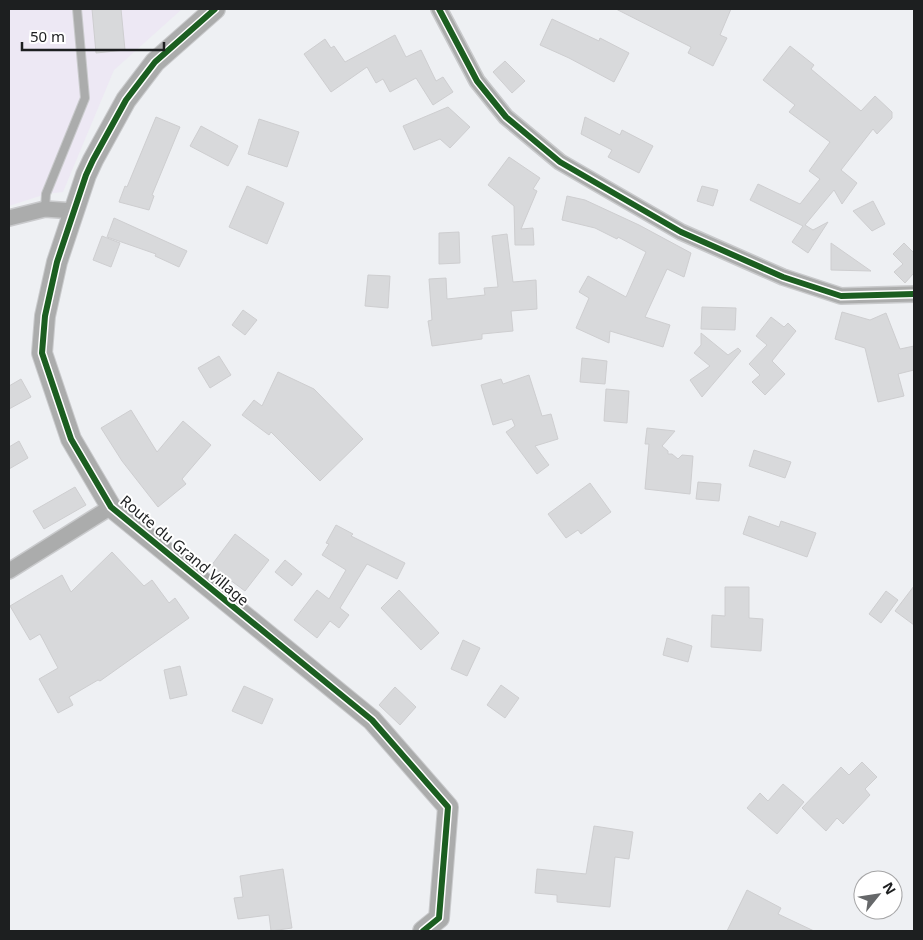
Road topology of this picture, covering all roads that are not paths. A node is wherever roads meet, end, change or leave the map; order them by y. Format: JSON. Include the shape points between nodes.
{"nodes":[{"id":1,"x":77,"y":9,"type":"edge"},
{"id":2,"x":215,"y":9,"type":"edge"},
{"id":3,"x":439,"y":9,"type":"edge"},
{"id":4,"x":45,"y":209,"type":"junction"},
{"id":5,"x":74,"y":211,"type":"junction"},
{"id":6,"x":9,"y":218,"type":"edge"},
{"id":7,"x":914,"y":294,"type":"edge"},
{"id":8,"x":111,"y":507,"type":"junction"},
{"id":9,"x":9,"y":571,"type":"edge"},
{"id":10,"x":423,"y":931,"type":"edge"}],
"edges":[{"from":1,"to":4,"type":"lane","via":[[85,98],[46,194]]},
{"from":2,"to":5,"type":"street","name":"Route du Grand Village","via":[[155,62],[126,100],[93,160]]},
{"from":3,"to":7,"type":"street","via":[[477,81],[506,117],[560,162],[681,232],[784,277],[841,296]]},
{"from":4,"to":5,"type":"street"},
{"from":4,"to":6,"type":"street"},
{"from":5,"to":8,"type":"street","name":"Route du Grand Village","via":[[57,262],[45,316],[42,353],[71,440]]},
{"from":8,"to":9,"type":"street"},
{"from":8,"to":10,"type":"street","name":"Route du Grand Village","via":[[372,720],[448,807],[439,918]]}]}
